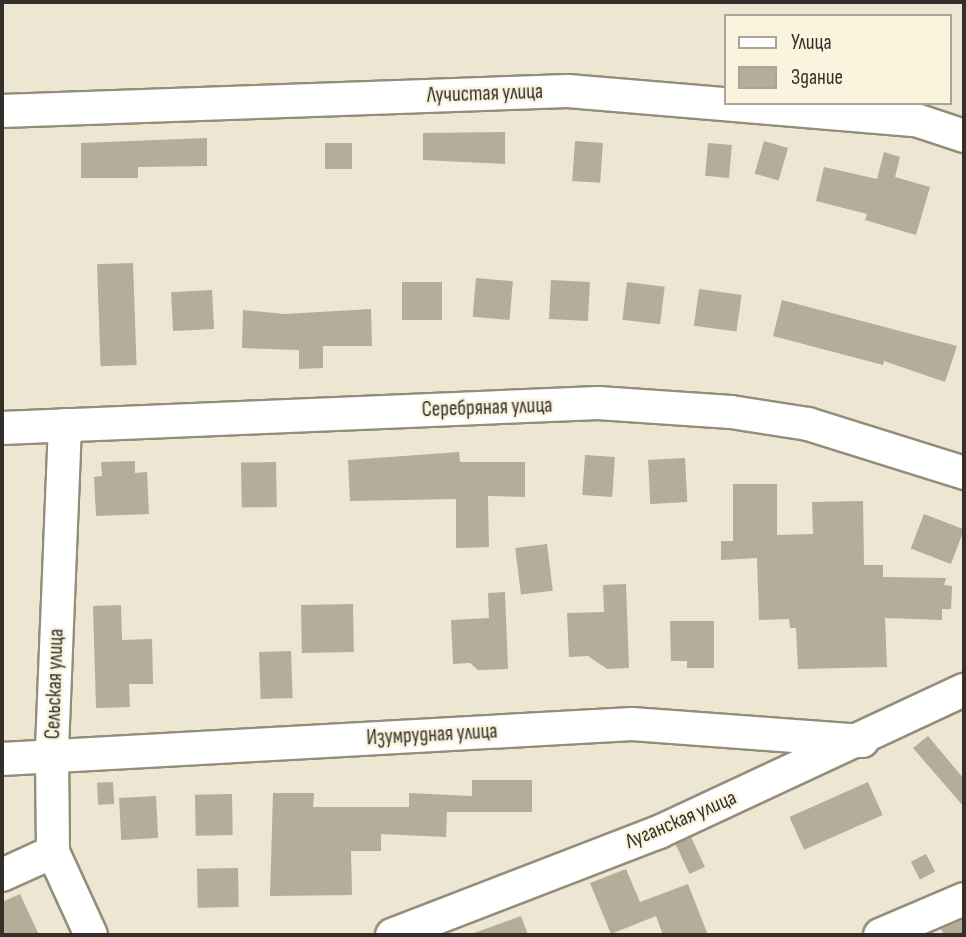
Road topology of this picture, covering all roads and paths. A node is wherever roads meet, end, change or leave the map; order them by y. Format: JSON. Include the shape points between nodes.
{"nodes":[{"id":1,"x":724,"y":104,"type":"edge"},
{"id":2,"x":736,"y":105,"type":"edge"},
{"id":3,"x":2,"y":111,"type":"edge"},
{"id":4,"x":964,"y":136,"type":"edge"},
{"id":5,"x":65,"y":425,"type":"junction"},
{"id":6,"x":2,"y":428,"type":"edge"},
{"id":7,"x":964,"y":473,"type":"edge"},
{"id":8,"x":964,"y":690,"type":"edge"},
{"id":9,"x":862,"y":741,"type":"junction"},
{"id":10,"x":52,"y":755,"type":"junction"},
{"id":11,"x":2,"y":759,"type":"edge"},
{"id":12,"x":53,"y":852,"type":"junction"},
{"id":13,"x":2,"y":875,"type":"edge"},
{"id":14,"x":964,"y":899,"type":"edge"},
{"id":15,"x":91,"y":935,"type":"edge"},
{"id":16,"x":392,"y":935,"type":"edge"},
{"id":17,"x":880,"y":935,"type":"edge"}],
"edges":[{"from":1,"to":3,"type":"street","name":"Лучистая улица","via":[[568,91]]},
{"from":2,"to":4,"type":"street","name":"Лучистая улица","via":[[916,120]]},
{"from":5,"to":6,"type":"street","name":"Серебряная улица"},
{"from":5,"to":7,"type":"street","name":"Серебряная улица","via":[[598,403],[731,412],[808,425]]},
{"from":5,"to":10,"type":"street","name":"Сельская улица"},
{"from":8,"to":9,"type":"street","name":"Луганская улица"},
{"from":9,"to":10,"type":"street","name":"Изумрудная улица","via":[[632,724]]},
{"from":9,"to":16,"type":"street","name":"Луганская улица","via":[[659,832]]},
{"from":10,"to":11,"type":"street","name":"Изумрудная улица"},
{"from":10,"to":12,"type":"street","name":"Сельская улица"},
{"from":12,"to":13,"type":"street"},
{"from":12,"to":15,"type":"street","name":"Сельская улица"},
{"from":14,"to":17,"type":"street"}]}
